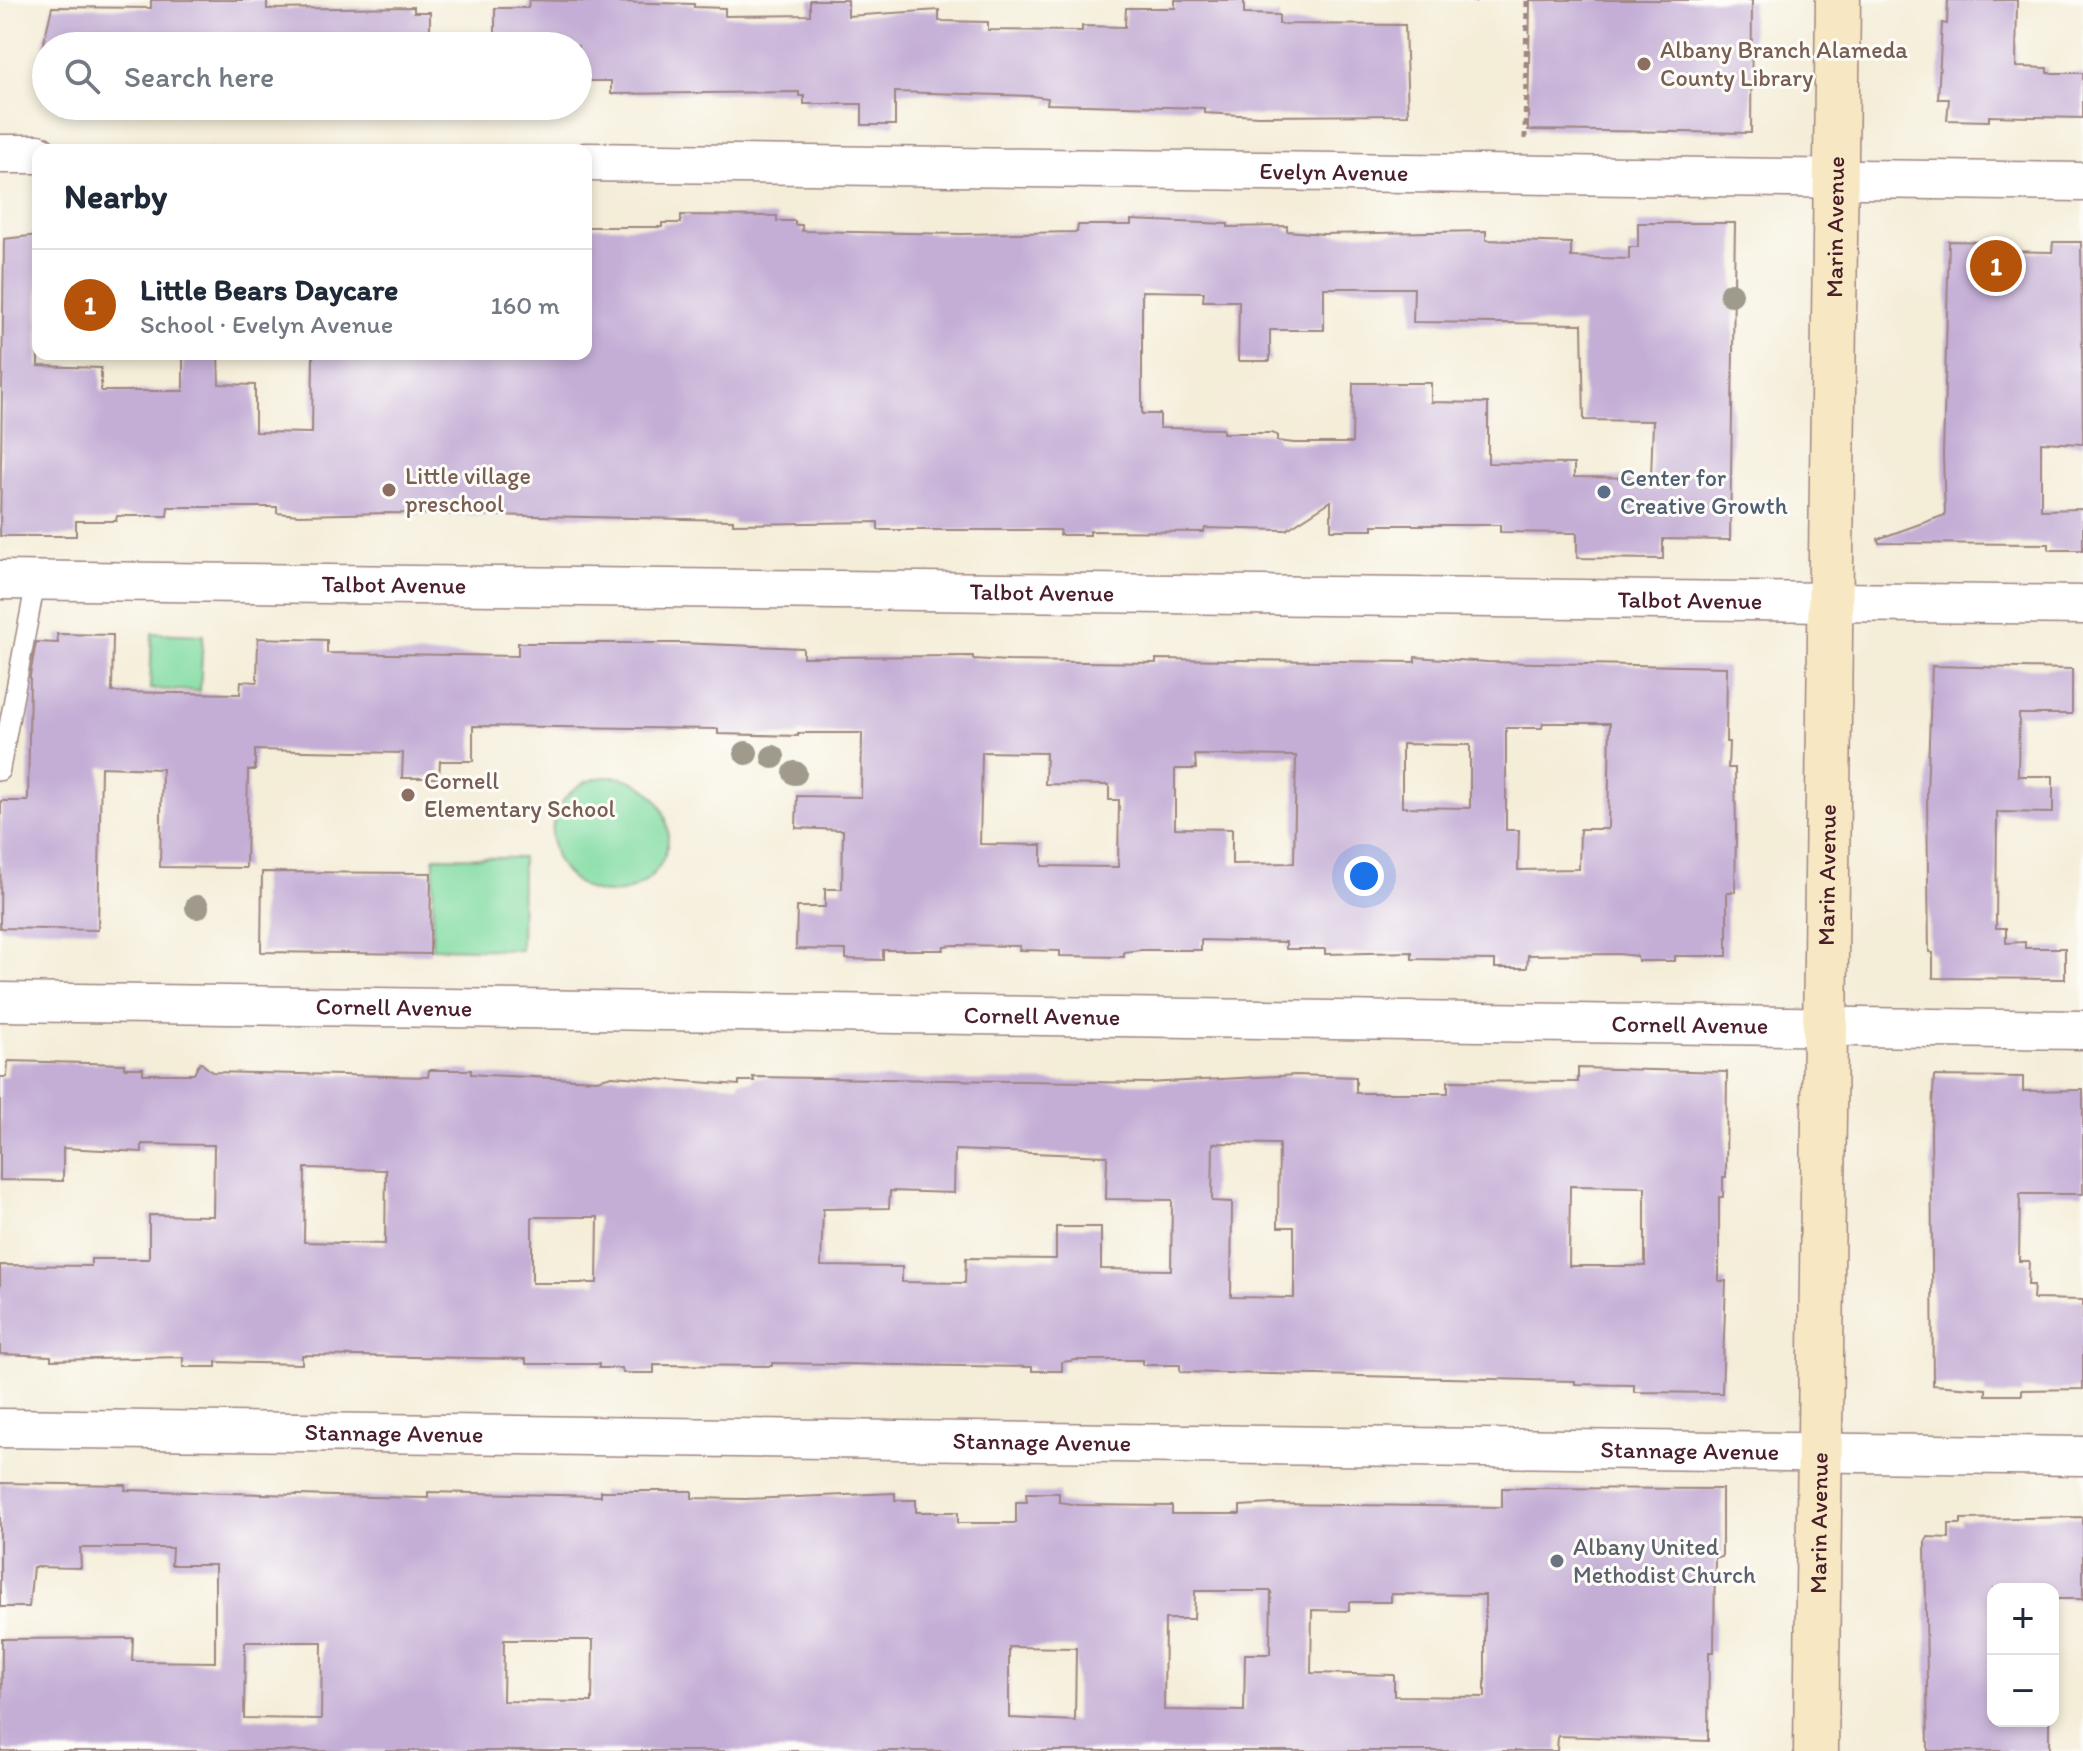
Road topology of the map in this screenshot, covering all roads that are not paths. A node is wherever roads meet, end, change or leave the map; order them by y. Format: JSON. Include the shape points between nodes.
{"nodes":[{"id":1,"x":1838,"y":0,"type":"edge"},
{"id":2,"x":0,"y":154,"type":"edge"},
{"id":3,"x":32,"y":154,"type":"edge"},
{"id":4,"x":592,"y":162,"type":"edge"},
{"id":5,"x":1837,"y":180,"type":"junction"},
{"id":6,"x":2083,"y":182,"type":"edge"},
{"id":7,"x":18,"y":580,"type":"edge"},
{"id":8,"x":1830,"y":602,"type":"junction"},
{"id":9,"x":2083,"y":605,"type":"edge"},
{"id":10,"x":0,"y":771,"type":"edge"},
{"id":11,"x":0,"y":1002,"type":"edge"},
{"id":12,"x":1823,"y":1026,"type":"junction"},
{"id":13,"x":2083,"y":1030,"type":"edge"},
{"id":14,"x":0,"y":1428,"type":"edge"},
{"id":15,"x":1820,"y":1452,"type":"junction"},
{"id":16,"x":2083,"y":1456,"type":"edge"},
{"id":17,"x":1816,"y":1751,"type":"edge"}],
"edges":[{"from":1,"to":5,"type":"main road","name":"Marin Avenue"},
{"from":2,"to":3,"type":"street"},
{"from":4,"to":5,"type":"street","name":"Evelyn Avenue"},
{"from":5,"to":6,"type":"street","name":"Evelyn Avenue"},
{"from":5,"to":8,"type":"main road","name":"Marin Avenue"},
{"from":7,"to":8,"type":"street","name":"Talbot Avenue"},
{"from":7,"to":10,"type":"lane"},
{"from":8,"to":9,"type":"street","name":"Talbot Avenue"},
{"from":8,"to":12,"type":"main road","name":"Marin Avenue"},
{"from":11,"to":12,"type":"street","name":"Cornell Avenue"},
{"from":12,"to":13,"type":"street","name":"Cornell Avenue"},
{"from":12,"to":15,"type":"main road","name":"Marin Avenue"},
{"from":14,"to":15,"type":"street","name":"Stannage Avenue"},
{"from":15,"to":16,"type":"street","name":"Stannage Avenue"},
{"from":15,"to":17,"type":"main road","name":"Marin Avenue"}]}
